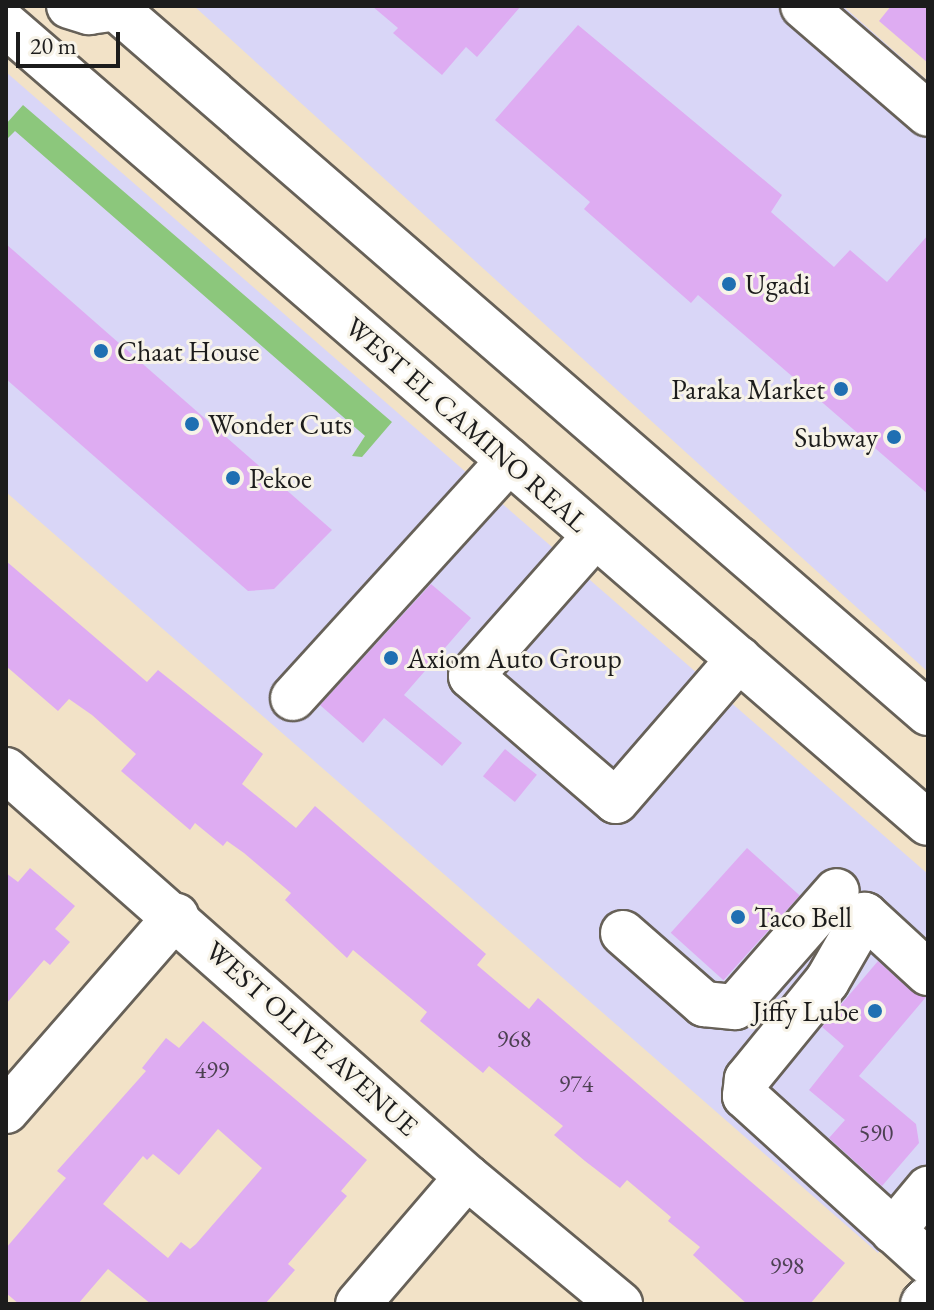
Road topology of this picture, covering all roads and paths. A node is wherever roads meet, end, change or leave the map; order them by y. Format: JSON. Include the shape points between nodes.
{"nodes":[{"id":1,"x":69,"y":6,"type":"edge"},
{"id":2,"x":803,"y":6,"type":"edge"},
{"id":3,"x":114,"y":7,"type":"edge"},
{"id":4,"x":6,"y":25,"type":"edge"},
{"id":5,"x":928,"y":114,"type":"edge"},
{"id":6,"x":509,"y":461,"type":"junction"},
{"id":7,"x":595,"y":536,"type":"junction"},
{"id":8,"x":739,"y":659,"type":"junction"},
{"id":9,"x":293,"y":698,"type":"dead end"},
{"id":10,"x":924,"y":702,"type":"edge"},
{"id":11,"x":6,"y":770,"type":"edge"},
{"id":12,"x":928,"y":823,"type":"edge"},
{"id":13,"x":851,"y":903,"type":"junction"},
{"id":14,"x":176,"y":916,"type":"junction"},
{"id":15,"x":623,"y":933,"type":"dead end"},
{"id":16,"x":928,"y":973,"type":"edge"},
{"id":17,"x":6,"y":1111,"type":"edge"},
{"id":18,"x":467,"y":1177,"type":"junction"},
{"id":19,"x":928,"y":1189,"type":"edge"},
{"id":20,"x":893,"y":1231,"type":"junction"},
{"id":21,"x":928,"y":1262,"type":"edge"},
{"id":22,"x":928,"y":1299,"type":"edge"},
{"id":23,"x":358,"y":1304,"type":"edge"},
{"id":24,"x":620,"y":1304,"type":"edge"},
{"id":25,"x":923,"y":1304,"type":"edge"}],
"edges":[{"from":1,"to":3,"type":"main road","via":[[89,12]]},
{"from":2,"to":5,"type":"main road"},
{"from":3,"to":10,"type":"main road"},
{"from":4,"to":6,"type":"main road","name":"WEST EL CAMINO REAL"},
{"from":6,"to":7,"type":"main road","name":"WEST EL CAMINO REAL"},
{"from":6,"to":9,"type":"main road"},
{"from":7,"to":8,"type":"main road","name":"WEST EL CAMINO REAL"},
{"from":7,"to":8,"type":"main road","via":[[471,676],[616,801]]},
{"from":8,"to":12,"type":"main road","name":"WEST EL CAMINO REAL"},
{"from":11,"to":14,"type":"main road","name":"WEST OLIVE AVENUE"},
{"from":13,"to":15,"type":"main road","via":[[735,1007],[704,1004]]},
{"from":13,"to":16,"type":"main road"},
{"from":13,"to":20,"type":"main road","via":[[827,981],[747,1079],[745,1096]]},
{"from":14,"to":17,"type":"main road"},
{"from":14,"to":18,"type":"main road","name":"WEST OLIVE AVENUE"},
{"from":18,"to":23,"type":"main road"},
{"from":18,"to":24,"type":"main road","name":"WEST OLIVE AVENUE"},
{"from":19,"to":20,"type":"main road"},
{"from":20,"to":21,"type":"main road"},
{"from":22,"to":25,"type":"main road"}]}
